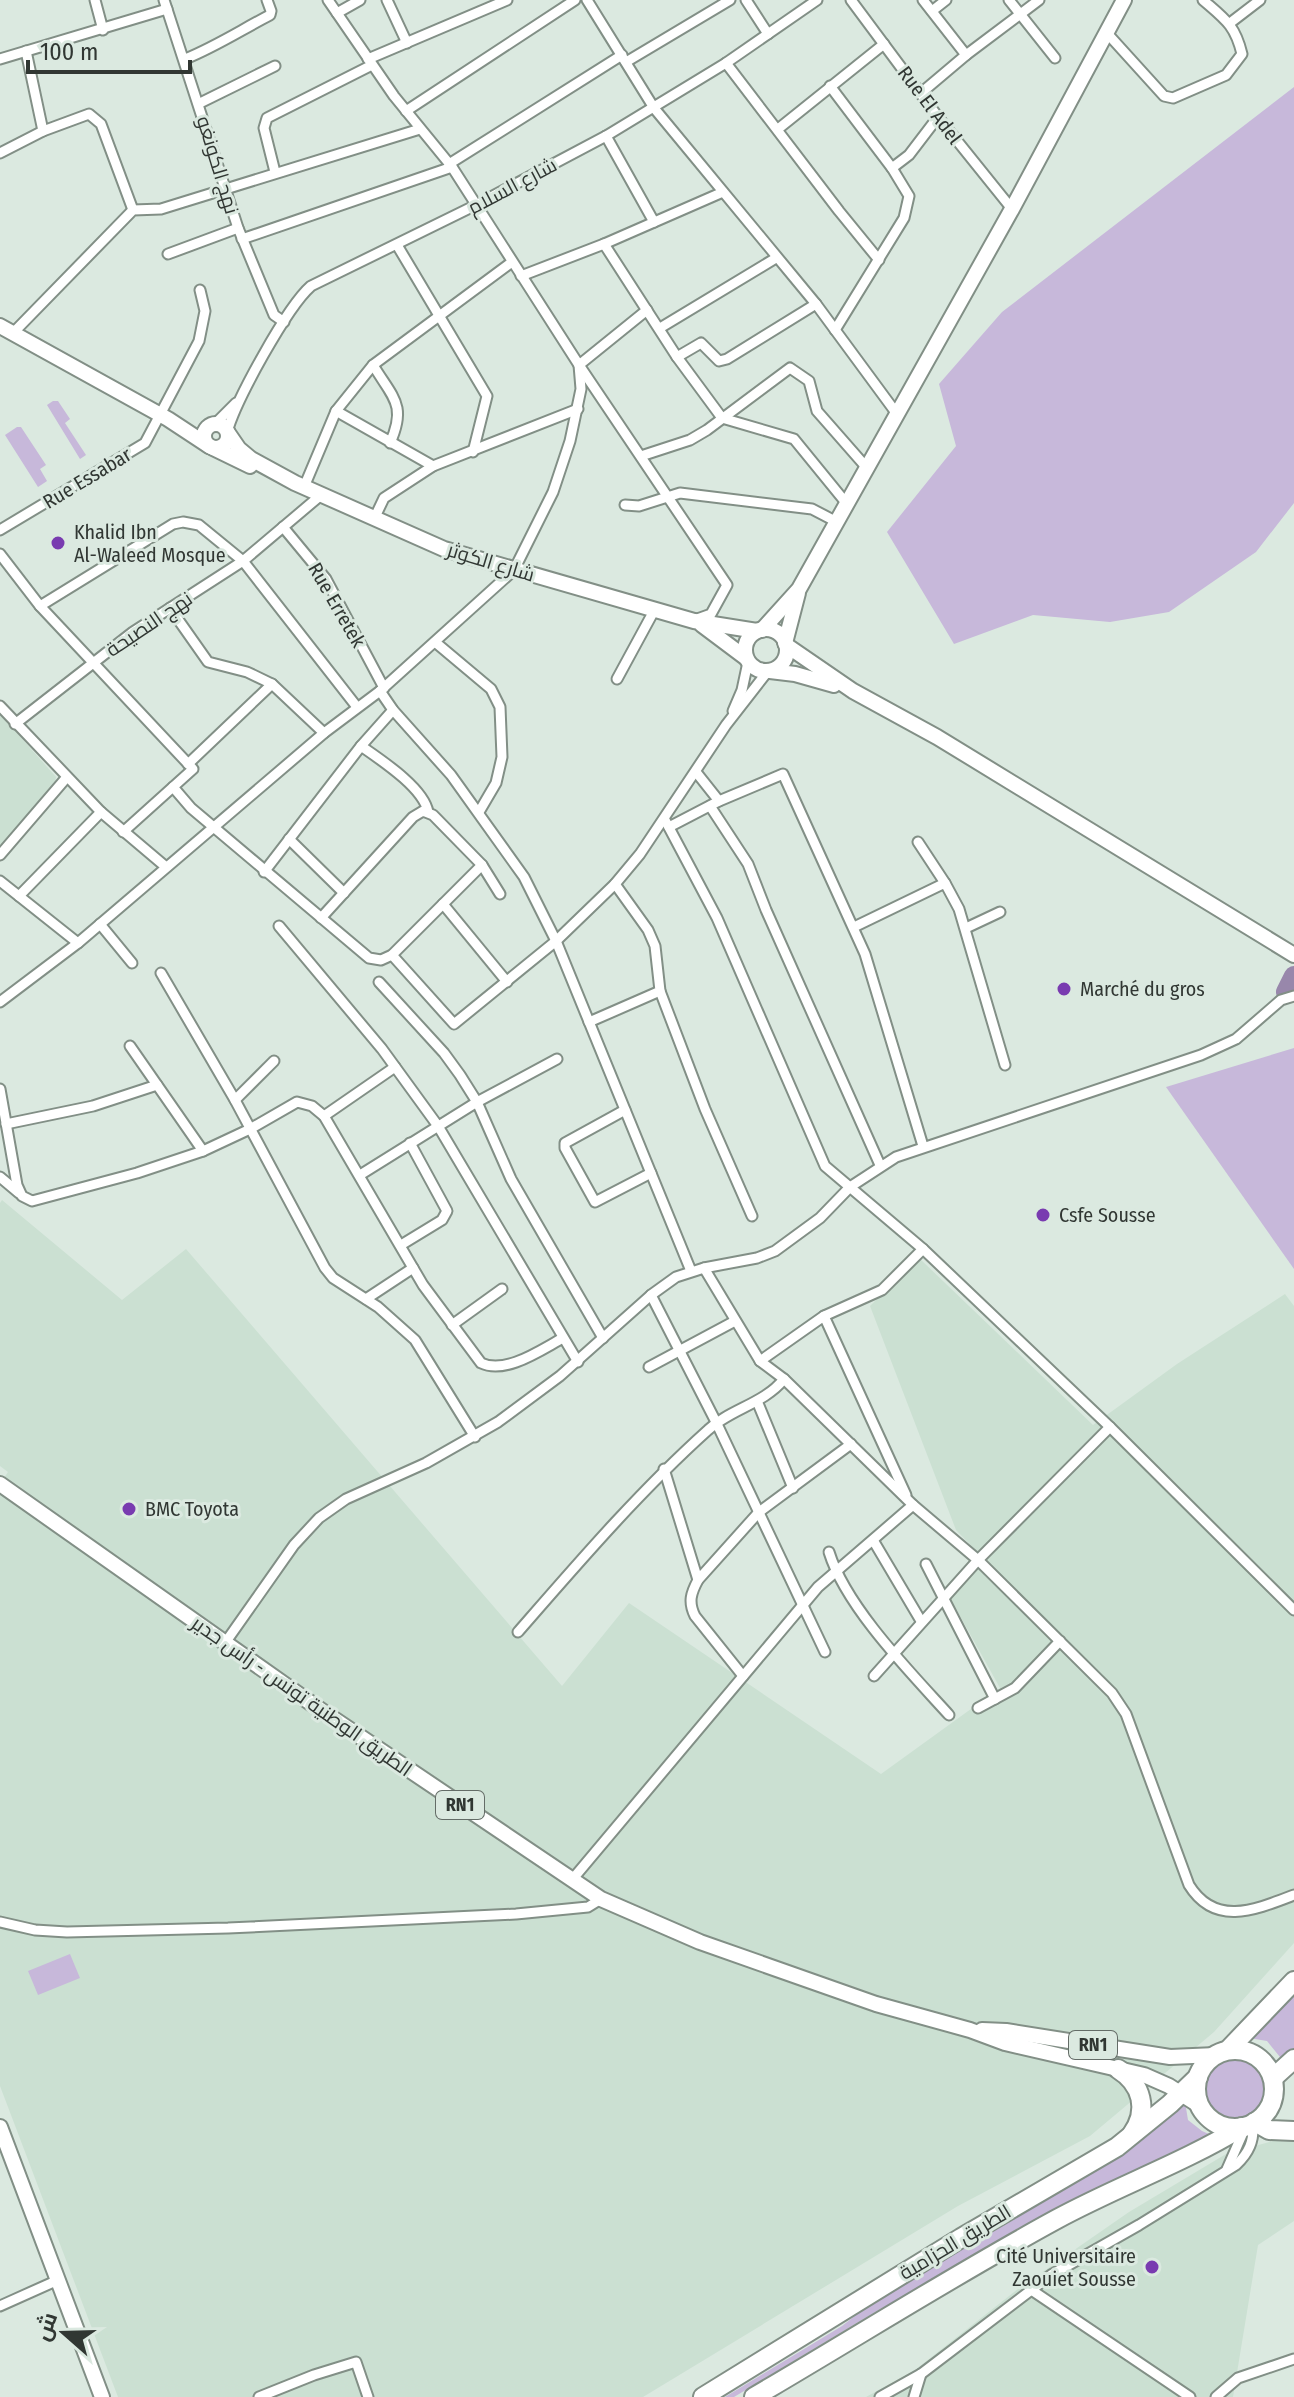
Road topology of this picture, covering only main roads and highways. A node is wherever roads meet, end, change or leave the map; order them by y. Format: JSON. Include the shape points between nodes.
{"nodes":[{"id":1,"x":1124,"y":0,"type":"edge"},
{"id":2,"x":7,"y":330,"type":"edge"},
{"id":3,"x":164,"y":416,"type":"junction"},
{"id":4,"x":220,"y":429,"type":"junction"},
{"id":5,"x":211,"y":447,"type":"junction"},
{"id":6,"x":300,"y":485,"type":"junction"},
{"id":7,"x":799,"y":589,"type":"junction"},
{"id":8,"x":694,"y":621,"type":"junction"},
{"id":9,"x":759,"y":630,"type":"junction"},
{"id":10,"x":786,"y":644,"type":"junction"},
{"id":11,"x":747,"y":660,"type":"junction"},
{"id":12,"x":769,"y":671,"type":"junction"},
{"id":13,"x":853,"y":691,"type":"junction"},
{"id":14,"x":1293,"y":955,"type":"edge"},
{"id":15,"x":0,"y":1484,"type":"edge"},
{"id":16,"x":1294,"y":1981,"type":"edge"},
{"id":17,"x":970,"y":2030,"type":"junction"},
{"id":18,"x":1222,"y":2052,"type":"junction"},
{"id":19,"x":1294,"y":2059,"type":"edge"},
{"id":20,"x":1118,"y":2069,"type":"junction"},
{"id":21,"x":1198,"y":2077,"type":"junction"},
{"id":22,"x":1273,"y":2080,"type":"junction"},
{"id":23,"x":1294,"y":2084,"type":"edge"},
{"id":24,"x":1181,"y":2093,"type":"junction"},
{"id":25,"x":1200,"y":2106,"type":"junction"},
{"id":26,"x":1249,"y":2125,"type":"junction"},
{"id":27,"x":0,"y":2127,"type":"edge"},
{"id":28,"x":1294,"y":2131,"type":"edge"},
{"id":29,"x":1132,"y":2135,"type":"junction"},
{"id":30,"x":102,"y":2397,"type":"edge"},
{"id":31,"x":703,"y":2397,"type":"edge"},
{"id":32,"x":754,"y":2397,"type":"edge"}],
"edges":[{"from":1,"to":7,"type":"main road"},
{"from":2,"to":3,"type":"main road","name":"شارع الكوثر"},
{"from":3,"to":4,"type":"main road","name":"شارع الكوثر"},
{"from":3,"to":5,"type":"main road","name":"شارع الكوثر"},
{"from":4,"to":5,"type":"main road","via":[[224,445]]},
{"from":4,"to":6,"type":"main road","name":"شارع الكوثر","via":[[251,459]]},
{"from":5,"to":6,"type":"main road","name":"شارع الكوثر"},
{"from":6,"to":8,"type":"main road","name":"شارع الكوثر","via":[[444,549]]},
{"from":7,"to":9,"type":"main road"},
{"from":7,"to":10,"type":"main road"},
{"from":8,"to":9,"type":"main road"},
{"from":8,"to":11,"type":"main road"},
{"from":9,"to":10,"type":"main road","via":[[778,633]]},
{"from":9,"to":11,"type":"main road","via":[[745,646]]},
{"from":10,"to":12,"type":"main road","via":[[785,658]]},
{"from":10,"to":13,"type":"main road"},
{"from":11,"to":12,"type":"main road"},
{"from":12,"to":13,"type":"main road"},
{"from":13,"to":14,"type":"main road"},
{"from":15,"to":17,"type":"main road","name":"الطريق الوطنية تونس - رأس جدير","number":"RN1","via":[[601,1899],[775,1969]]},
{"from":16,"to":18,"type":"highway"},
{"from":17,"to":18,"type":"main road","name":"الطريق الوطنية تونس - رأس جدير","number":"RN1","via":[[1170,2057]]},
{"from":17,"to":20,"type":"main road","name":"الطريق الوطنية تونس - رأس جدير","number":"RN1"},
{"from":18,"to":21,"type":"highway"},
{"from":18,"to":22,"type":"highway","number":"RN1","via":[[1239,2050],[1260,2059]]},
{"from":19,"to":22,"type":"highway"},
{"from":20,"to":24,"type":"main road","name":"الطريق الوطنية تونس - رأس جدير","number":"RN1"},
{"from":20,"to":29,"type":"highway","via":[[1133,2081],[1141,2098],[1141,2118]]},
{"from":21,"to":24,"type":"highway","name":"الطريق الحزامية"},
{"from":21,"to":25,"type":"highway"},
{"from":22,"to":23,"type":"highway"},
{"from":22,"to":26,"type":"highway","via":[[1273,2100],[1263,2117]]},
{"from":24,"to":25,"type":"main road","name":"الطريق الوطنية تونس - رأس جدير","number":"RN1"},
{"from":24,"to":29,"type":"highway","name":"الطريق الحزامية"},
{"from":25,"to":26,"type":"highway","number":"RN1","via":[[1217,2124]]},
{"from":26,"to":28,"type":"highway","number":"RN1"},
{"from":26,"to":32,"type":"highway","name":"الطريق الحزامية","via":[[1055,2220]]},
{"from":27,"to":30,"type":"main road"},
{"from":29,"to":31,"type":"highway","name":"الطريق الحزامية"}]}
